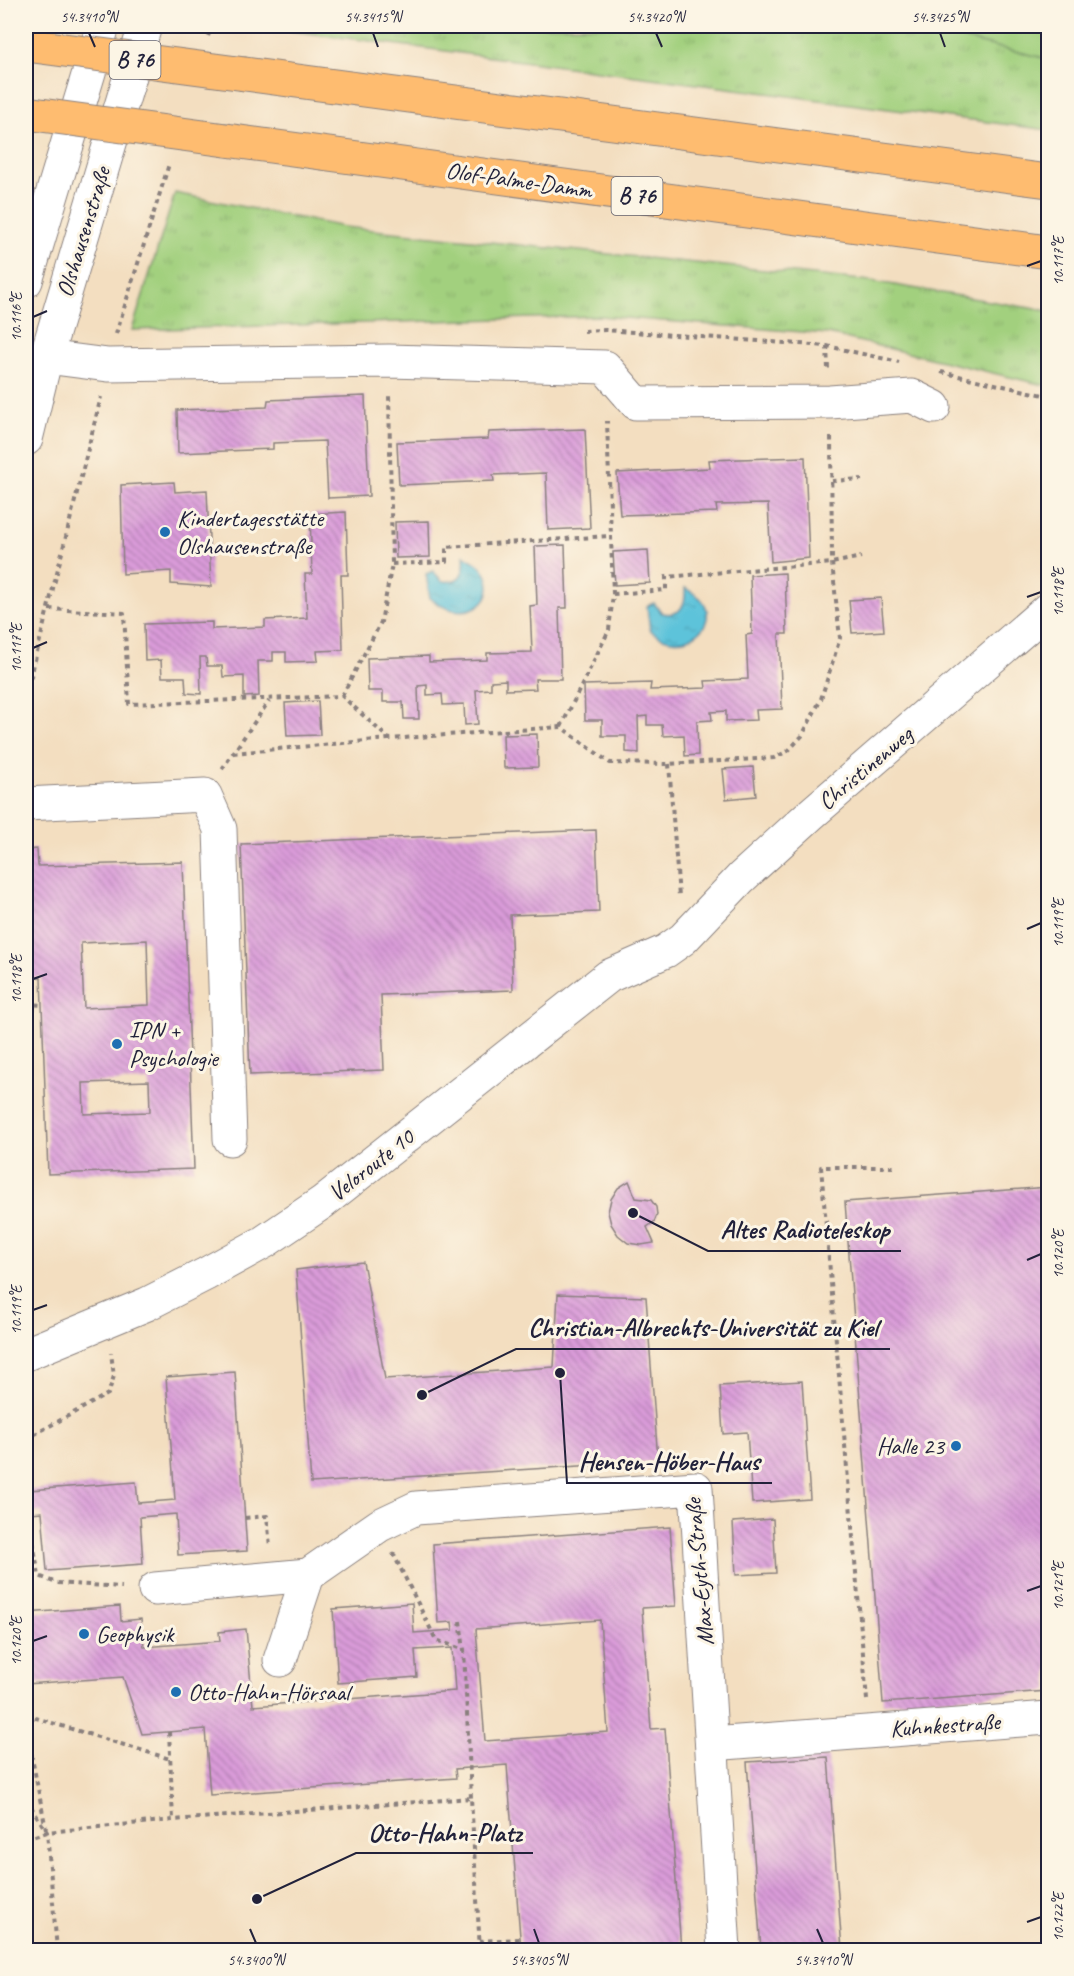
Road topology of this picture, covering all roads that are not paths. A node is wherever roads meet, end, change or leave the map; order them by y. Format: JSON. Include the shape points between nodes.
{"nodes":[{"id":1,"x":103,"y":26,"type":"edge"},
{"id":2,"x":145,"y":26,"type":"edge"},
{"id":3,"x":26,"y":45,"type":"edge"},
{"id":4,"x":26,"y":113,"type":"edge"},
{"id":5,"x":1048,"y":181,"type":"edge"},
{"id":6,"x":1048,"y":252,"type":"edge"},
{"id":7,"x":26,"y":281,"type":"edge"},
{"id":8,"x":46,"y":357,"type":"junction"},
{"id":9,"x":934,"y":407,"type":"dead end"},
{"id":10,"x":26,"y":439,"type":"edge"},
{"id":11,"x":1048,"y":609,"type":"edge"},
{"id":12,"x":26,"y":804,"type":"edge"},
{"id":13,"x":692,"y":930,"type":"joint"},
{"id":14,"x":230,"y":1139,"type":"dead end"},
{"id":15,"x":26,"y":1354,"type":"edge"},
{"id":16,"x":308,"y":1575,"type":"junction"},
{"id":17,"x":155,"y":1589,"type":"road end"},
{"id":18,"x":280,"y":1660,"type":"dead end"},
{"id":19,"x":1048,"y":1718,"type":"edge"},
{"id":20,"x":712,"y":1744,"type":"junction"},
{"id":21,"x":724,"y":1950,"type":"edge"}],
"edges":[{"from":1,"to":7,"type":"street","name":"Olshausenstraße"},
{"from":2,"to":8,"type":"street","name":"Olshausenstraße"},
{"from":3,"to":5,"type":"highway","number":"B 76","bridge":true},
{"from":4,"to":6,"type":"highway","name":"Olof-Palme-Damm","number":"B 76","bridge":true},
{"from":8,"to":9,"type":"street","via":[[108,365],[389,361],[605,367],[636,403],[830,402],[912,396]]},
{"from":8,"to":10,"type":"street","name":"Olshausenstraße"},
{"from":11,"to":13,"type":"street","name":"Christinenweg","via":[[810,814]]},
{"from":12,"to":14,"type":"street","via":[[206,795],[220,829]]},
{"from":13,"to":15,"type":"street","name":"Veloroute 10","via":[[666,951],[609,976],[369,1167],[264,1242],[103,1323]]},
{"from":16,"to":17,"type":"street","name":"Max-Eyth-Straße"},
{"from":16,"to":18,"type":"street"},
{"from":16,"to":20,"type":"street","name":"Max-Eyth-Straße","via":[[380,1525],[416,1508],[696,1488]]},
{"from":19,"to":20,"type":"street","name":"Kuhnkestraße"},
{"from":20,"to":21,"type":"street","name":"Max-Eyth-Straße"}]}
